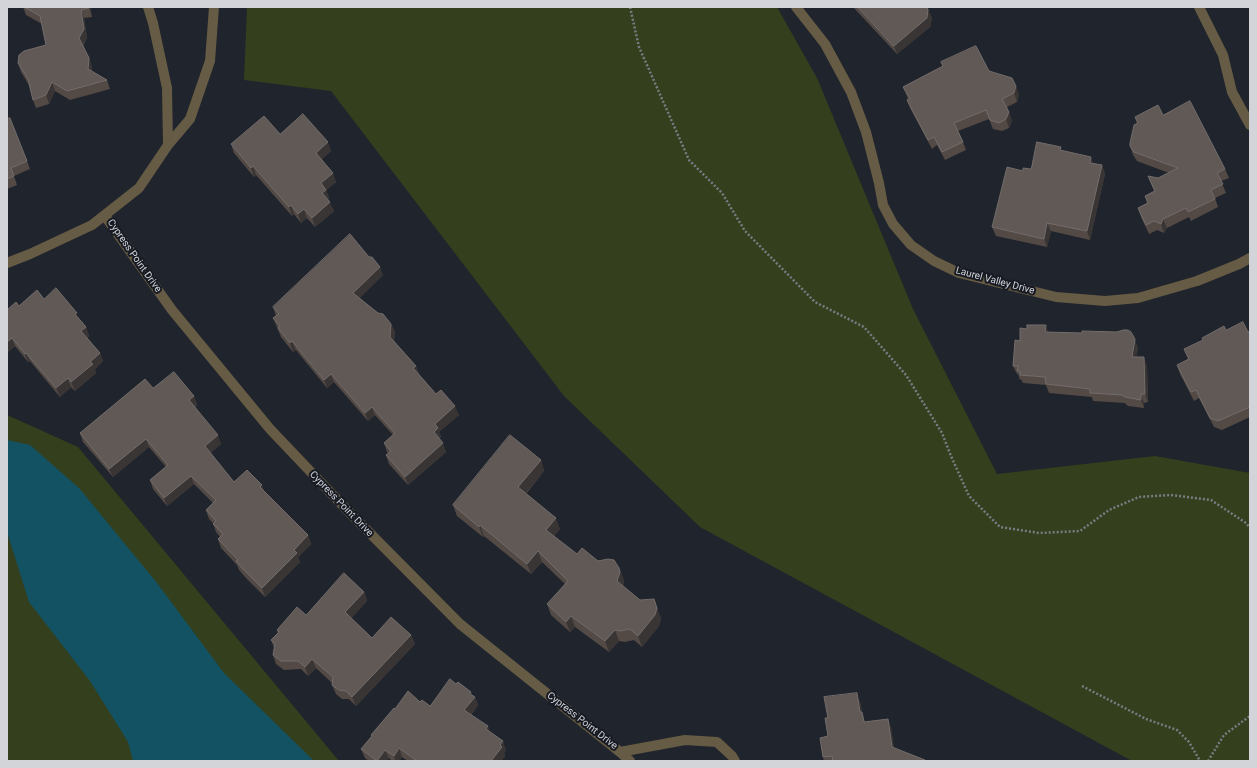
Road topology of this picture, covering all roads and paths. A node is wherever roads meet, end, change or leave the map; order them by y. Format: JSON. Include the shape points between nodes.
{"nodes":[{"id":1,"x":148,"y":7,"type":"edge"},
{"id":2,"x":214,"y":7,"type":"edge"},
{"id":3,"x":630,"y":7,"type":"edge"},
{"id":4,"x":796,"y":7,"type":"edge"},
{"id":5,"x":1199,"y":7,"type":"edge"},
{"id":6,"x":1250,"y":125,"type":"edge"},
{"id":7,"x":168,"y":145,"type":"junction"},
{"id":8,"x":105,"y":216,"type":"junction"},
{"id":9,"x":1250,"y":258,"type":"edge"},
{"id":10,"x":7,"y":263,"type":"edge"},
{"id":11,"x":1250,"y":528,"type":"edge"},
{"id":12,"x":1082,"y":686,"type":"dead end"},
{"id":13,"x":1250,"y":716,"type":"edge"},
{"id":14,"x":620,"y":752,"type":"junction"},
{"id":15,"x":630,"y":761,"type":"edge"},
{"id":16,"x":734,"y":761,"type":"edge"},
{"id":17,"x":1200,"y":761,"type":"edge"},
{"id":18,"x":1208,"y":761,"type":"edge"}],
"edges":[{"from":1,"to":7,"type":"street","via":[[167,88]]},
{"from":2,"to":7,"type":"street","via":[[210,61],[199,95],[190,119]]},
{"from":3,"to":11,"type":"path","via":[[639,47],[689,160],[722,193],[745,231],[814,302],[864,327],[906,375],[942,433],[969,496],[1000,527],[1039,533],[1080,532],[1109,510],[1139,497],[1171,495],[1211,500]]},
{"from":4,"to":9,"type":"street","name":"Laurel Valley Drive","via":[[825,44],[851,92],[866,132],[884,205],[893,224],[911,245],[934,261],[959,273],[1056,297],[1105,301],[1138,298],[1197,280]]},
{"from":5,"to":6,"type":"street","via":[[1223,55],[1232,92]]},
{"from":7,"to":8,"type":"street","via":[[139,188]]},
{"from":8,"to":10,"type":"street","via":[[85,228]]},
{"from":8,"to":14,"type":"street","name":"Cypress Point Drive","via":[[177,316],[270,429],[346,510],[460,624]]},
{"from":12,"to":17,"type":"path","via":[[1146,719],[1177,730],[1189,742]]},
{"from":13,"to":18,"type":"path","via":[[1224,735]]},
{"from":14,"to":15,"type":"street","name":"Cypress Point Drive"},
{"from":14,"to":16,"type":"street","name":"Cypress Point Drive","via":[[685,740],[700,740],[717,742]]}]}
